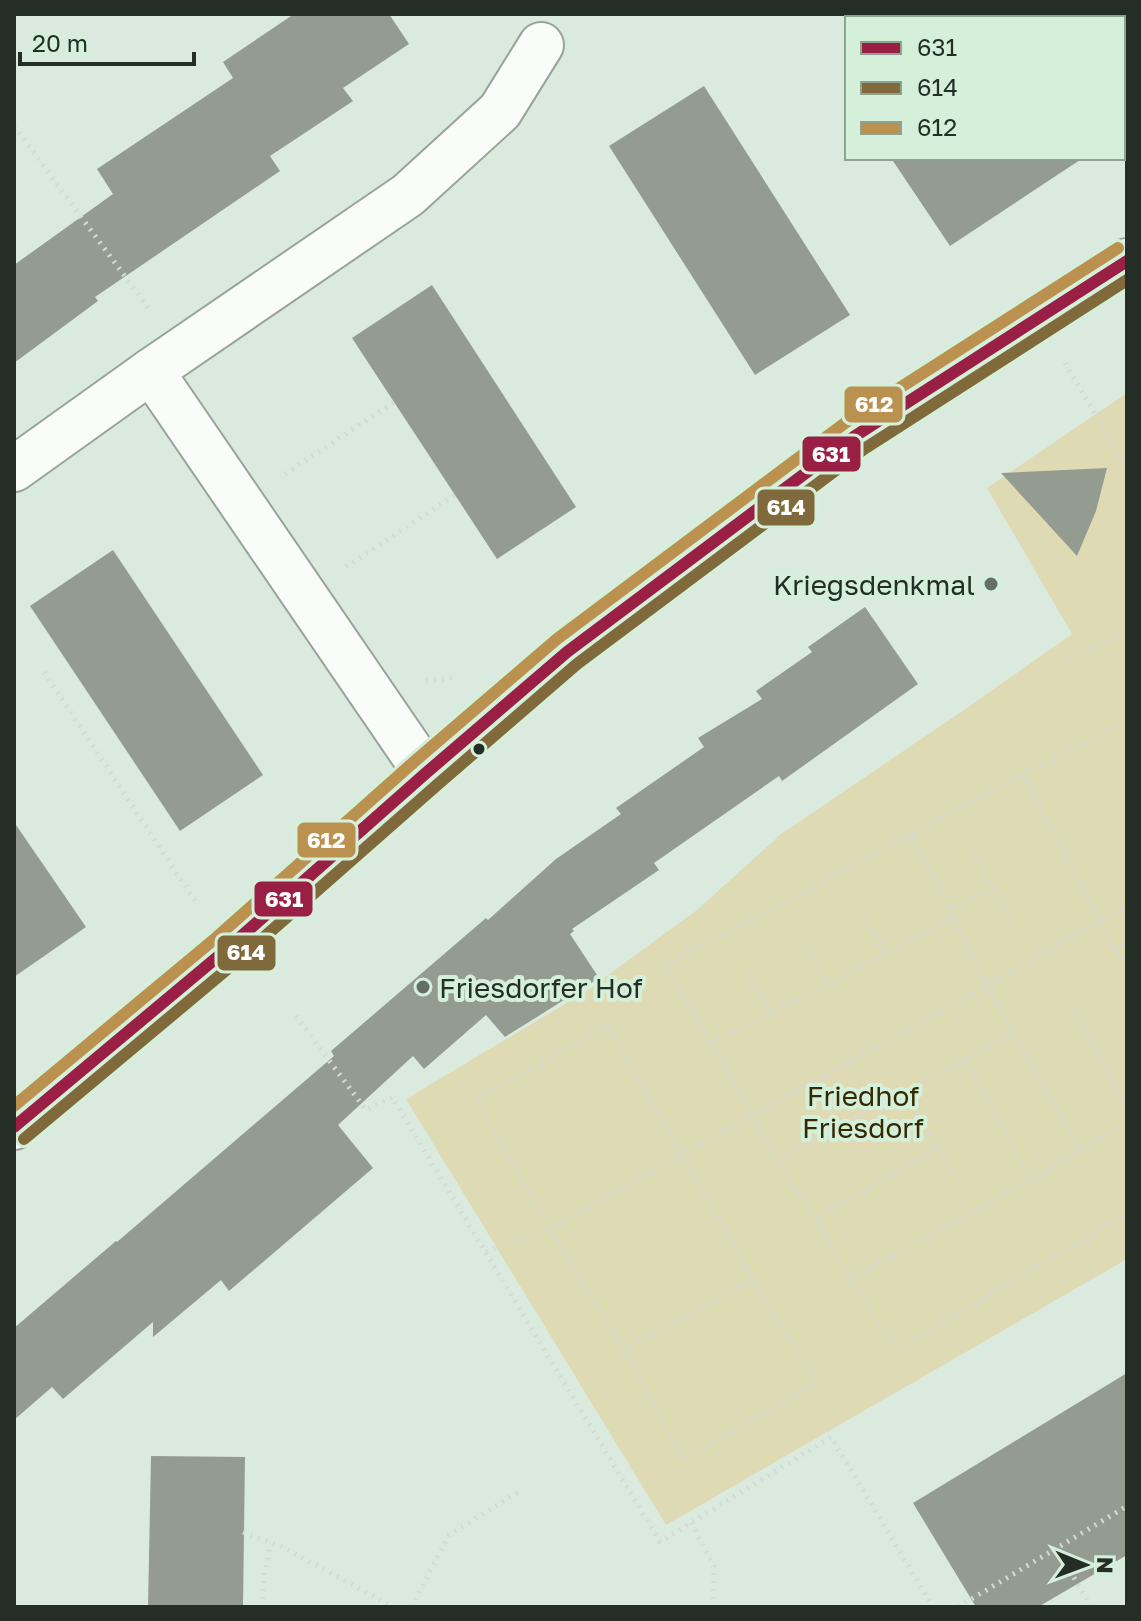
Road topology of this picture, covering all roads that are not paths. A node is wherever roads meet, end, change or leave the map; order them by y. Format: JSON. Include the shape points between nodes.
{"nodes":[{"id":1,"x":541,"y":45,"type":"dead end"},
{"id":2,"x":1127,"y":261,"type":"edge"},
{"id":3,"x":165,"y":362,"type":"junction"},
{"id":4,"x":14,"y":469,"type":"edge"},
{"id":5,"x":426,"y":773,"type":"junction"},
{"id":6,"x":14,"y":1127,"type":"edge"}],
"edges":[{"from":1,"to":3,"type":"street","via":[[500,111],[408,195]]},
{"from":2,"to":5,"type":"street","via":[[855,436],[567,652]]},
{"from":3,"to":4,"type":"street"},
{"from":3,"to":5,"type":"street","via":[[241,502]]},
{"from":5,"to":6,"type":"street"}]}
